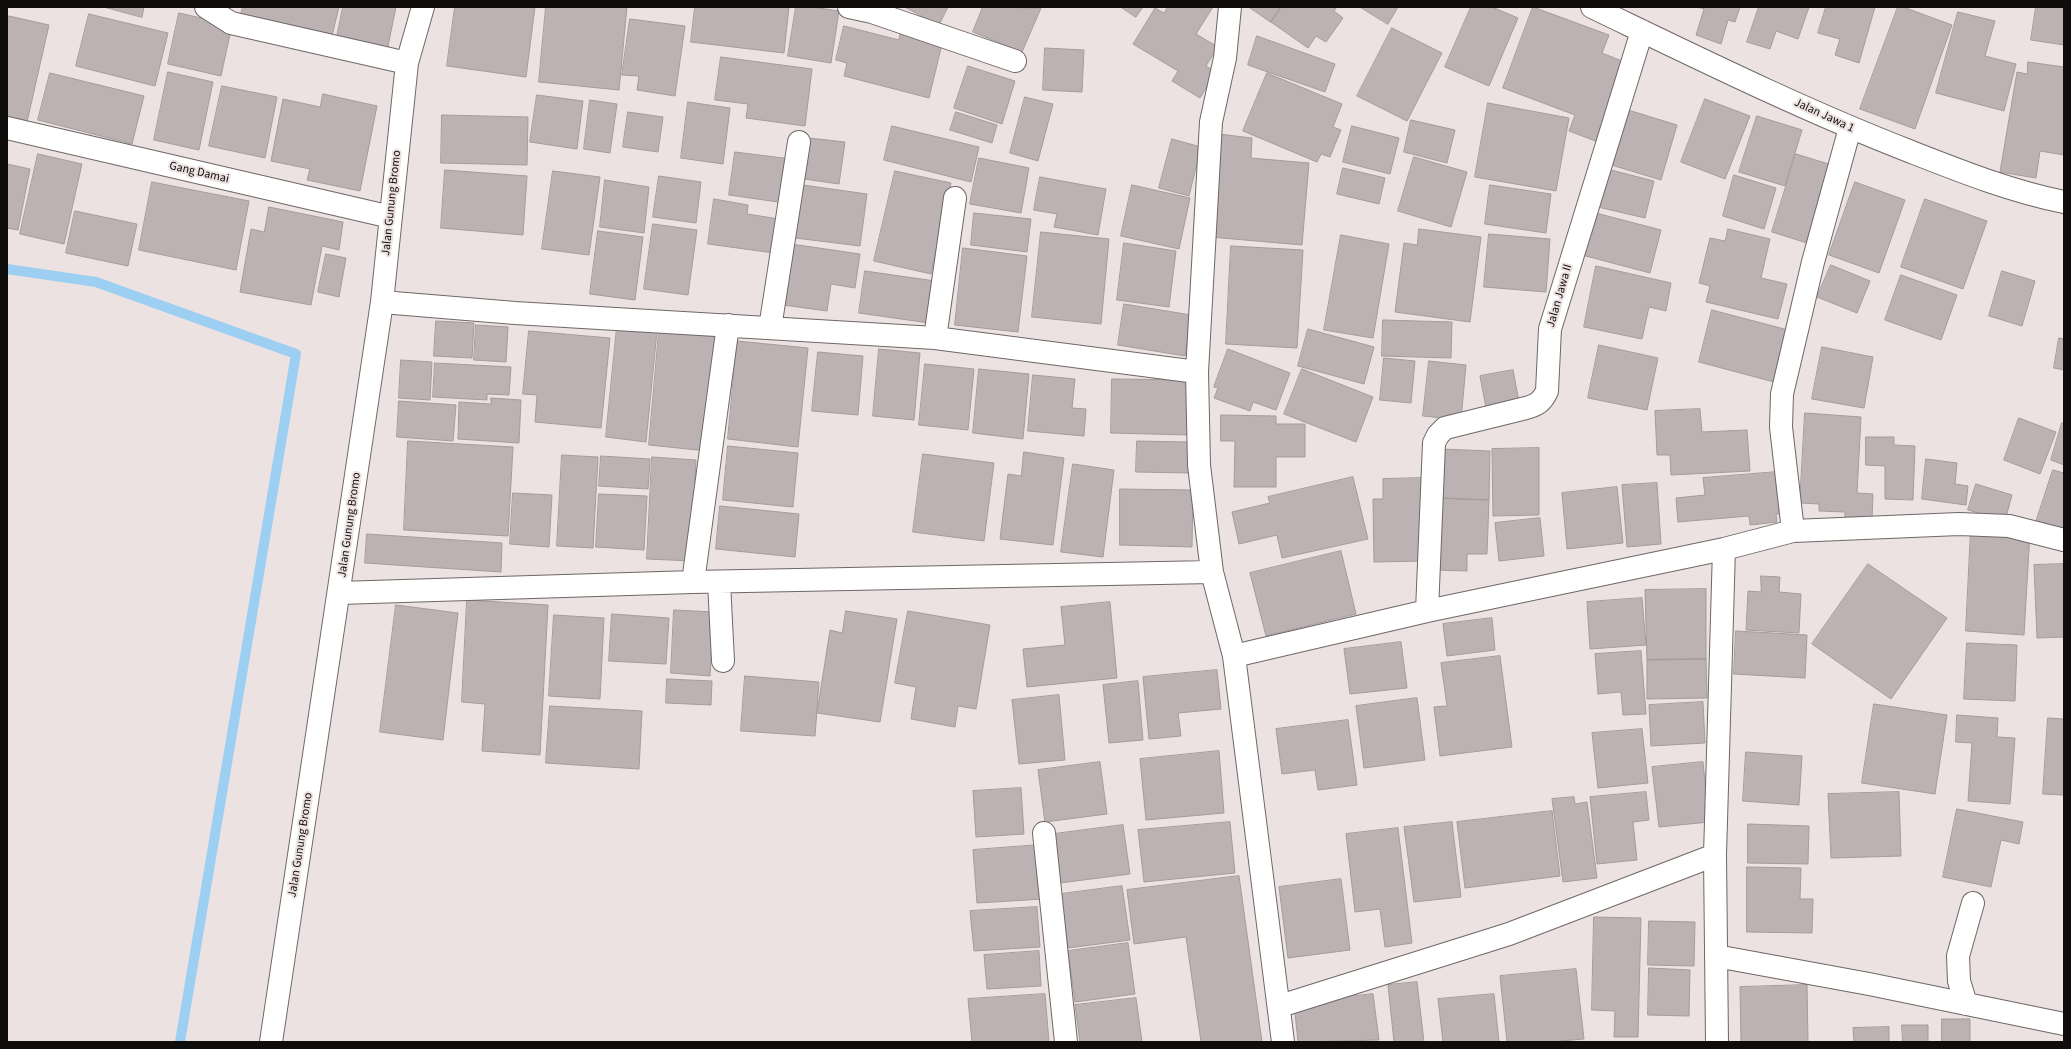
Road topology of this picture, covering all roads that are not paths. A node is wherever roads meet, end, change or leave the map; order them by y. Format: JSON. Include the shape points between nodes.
{"nodes":[{"id":1,"x":206,"y":7,"type":"edge"},
{"id":2,"x":423,"y":7,"type":"edge"},
{"id":3,"x":849,"y":7,"type":"edge"},
{"id":4,"x":1230,"y":7,"type":"edge"},
{"id":5,"x":1592,"y":7,"type":"edge"},
{"id":6,"x":1642,"y":31,"type":"junction"},
{"id":7,"x":1015,"y":61,"type":"dead end"},
{"id":8,"x":407,"y":63,"type":"junction"},
{"id":9,"x":7,"y":128,"type":"edge"},
{"id":10,"x":1850,"y":128,"type":"junction"},
{"id":11,"x":799,"y":142,"type":"dead end"},
{"id":12,"x":955,"y":198,"type":"dead end"},
{"id":13,"x":2064,"y":202,"type":"edge"},
{"id":14,"x":391,"y":217,"type":"junction"},
{"id":15,"x":382,"y":302,"type":"junction"},
{"id":16,"x":728,"y":325,"type":"junction"},
{"id":17,"x":770,"y":328,"type":"junction"},
{"id":18,"x":935,"y":338,"type":"junction"},
{"id":19,"x":1197,"y":372,"type":"junction"},
{"id":20,"x":1794,"y":531,"type":"junction"},
{"id":21,"x":2064,"y":540,"type":"edge"},
{"id":22,"x":1724,"y":549,"type":"junction"},
{"id":23,"x":1212,"y":572,"type":"junction"},
{"id":24,"x":693,"y":582,"type":"junction"},
{"id":25,"x":719,"y":582,"type":"junction"},
{"id":26,"x":339,"y":593,"type":"junction"},
{"id":27,"x":1427,"y":611,"type":"junction"},
{"id":28,"x":1234,"y":656,"type":"junction"},
{"id":29,"x":723,"y":661,"type":"dead end"},
{"id":30,"x":1044,"y":833,"type":"dead end"},
{"id":31,"x":1715,"y":855,"type":"junction"},
{"id":32,"x":1973,"y":903,"type":"dead end"},
{"id":33,"x":1716,"y":956,"type":"junction"},
{"id":34,"x":1966,"y":1004,"type":"junction"},
{"id":35,"x":1280,"y":1006,"type":"junction"},
{"id":36,"x":2064,"y":1024,"type":"edge"},
{"id":37,"x":271,"y":1042,"type":"edge"},
{"id":38,"x":1066,"y":1042,"type":"edge"},
{"id":39,"x":1284,"y":1042,"type":"edge"},
{"id":40,"x":1716,"y":1042,"type":"edge"}],
"edges":[{"from":1,"to":8,"type":"street","via":[[230,23]]},
{"from":2,"to":8,"type":"street","name":"Jalan Gunung Bromo"},
{"from":3,"to":7,"type":"street","via":[[872,12]]},
{"from":4,"to":19,"type":"street","via":[[1225,58],[1211,122]]},
{"from":5,"to":6,"type":"street","name":"Jalan Jawa 1"},
{"from":6,"to":10,"type":"street","name":"Jalan Jawa 1"},
{"from":6,"to":27,"type":"street","name":"Jalan Jawa II","via":[[1550,328],[1547,391],[1539,404],[1444,428],[1434,443]]},
{"from":8,"to":14,"type":"street","name":"Jalan Gunung Bromo"},
{"from":9,"to":14,"type":"street","name":"Gang Damai"},
{"from":10,"to":13,"type":"street","name":"Jalan Jawa 1","via":[[1967,174],[2026,194]]},
{"from":10,"to":20,"type":"street","via":[[1813,262],[1782,394],[1781,426]]},
{"from":11,"to":17,"type":"street"},
{"from":12,"to":18,"type":"street"},
{"from":14,"to":15,"type":"street","name":"Jalan Gunung Bromo"},
{"from":15,"to":16,"type":"street","via":[[515,313]]},
{"from":15,"to":26,"type":"street","name":"Jalan Gunung Bromo"},
{"from":16,"to":17,"type":"street"},
{"from":16,"to":24,"type":"street"},
{"from":17,"to":18,"type":"street"},
{"from":18,"to":19,"type":"street"},
{"from":19,"to":23,"type":"street","via":[[1199,465]]},
{"from":20,"to":21,"type":"street","via":[[1959,524],[2009,526]]},
{"from":20,"to":22,"type":"street"},
{"from":22,"to":27,"type":"street"},
{"from":22,"to":31,"type":"street"},
{"from":23,"to":25,"type":"street"},
{"from":23,"to":28,"type":"street"},
{"from":24,"to":25,"type":"street"},
{"from":24,"to":26,"type":"street"},
{"from":25,"to":29,"type":"street"},
{"from":26,"to":37,"type":"street","name":"Jalan Gunung Bromo"},
{"from":27,"to":28,"type":"street"},
{"from":28,"to":35,"type":"street"},
{"from":30,"to":38,"type":"street"},
{"from":31,"to":33,"type":"street"},
{"from":31,"to":35,"type":"street","via":[[1509,934]]},
{"from":32,"to":34,"type":"street","via":[[1958,956],[1959,981]]},
{"from":33,"to":34,"type":"street"},
{"from":33,"to":40,"type":"street"},
{"from":34,"to":36,"type":"street"},
{"from":35,"to":39,"type":"street"}]}
